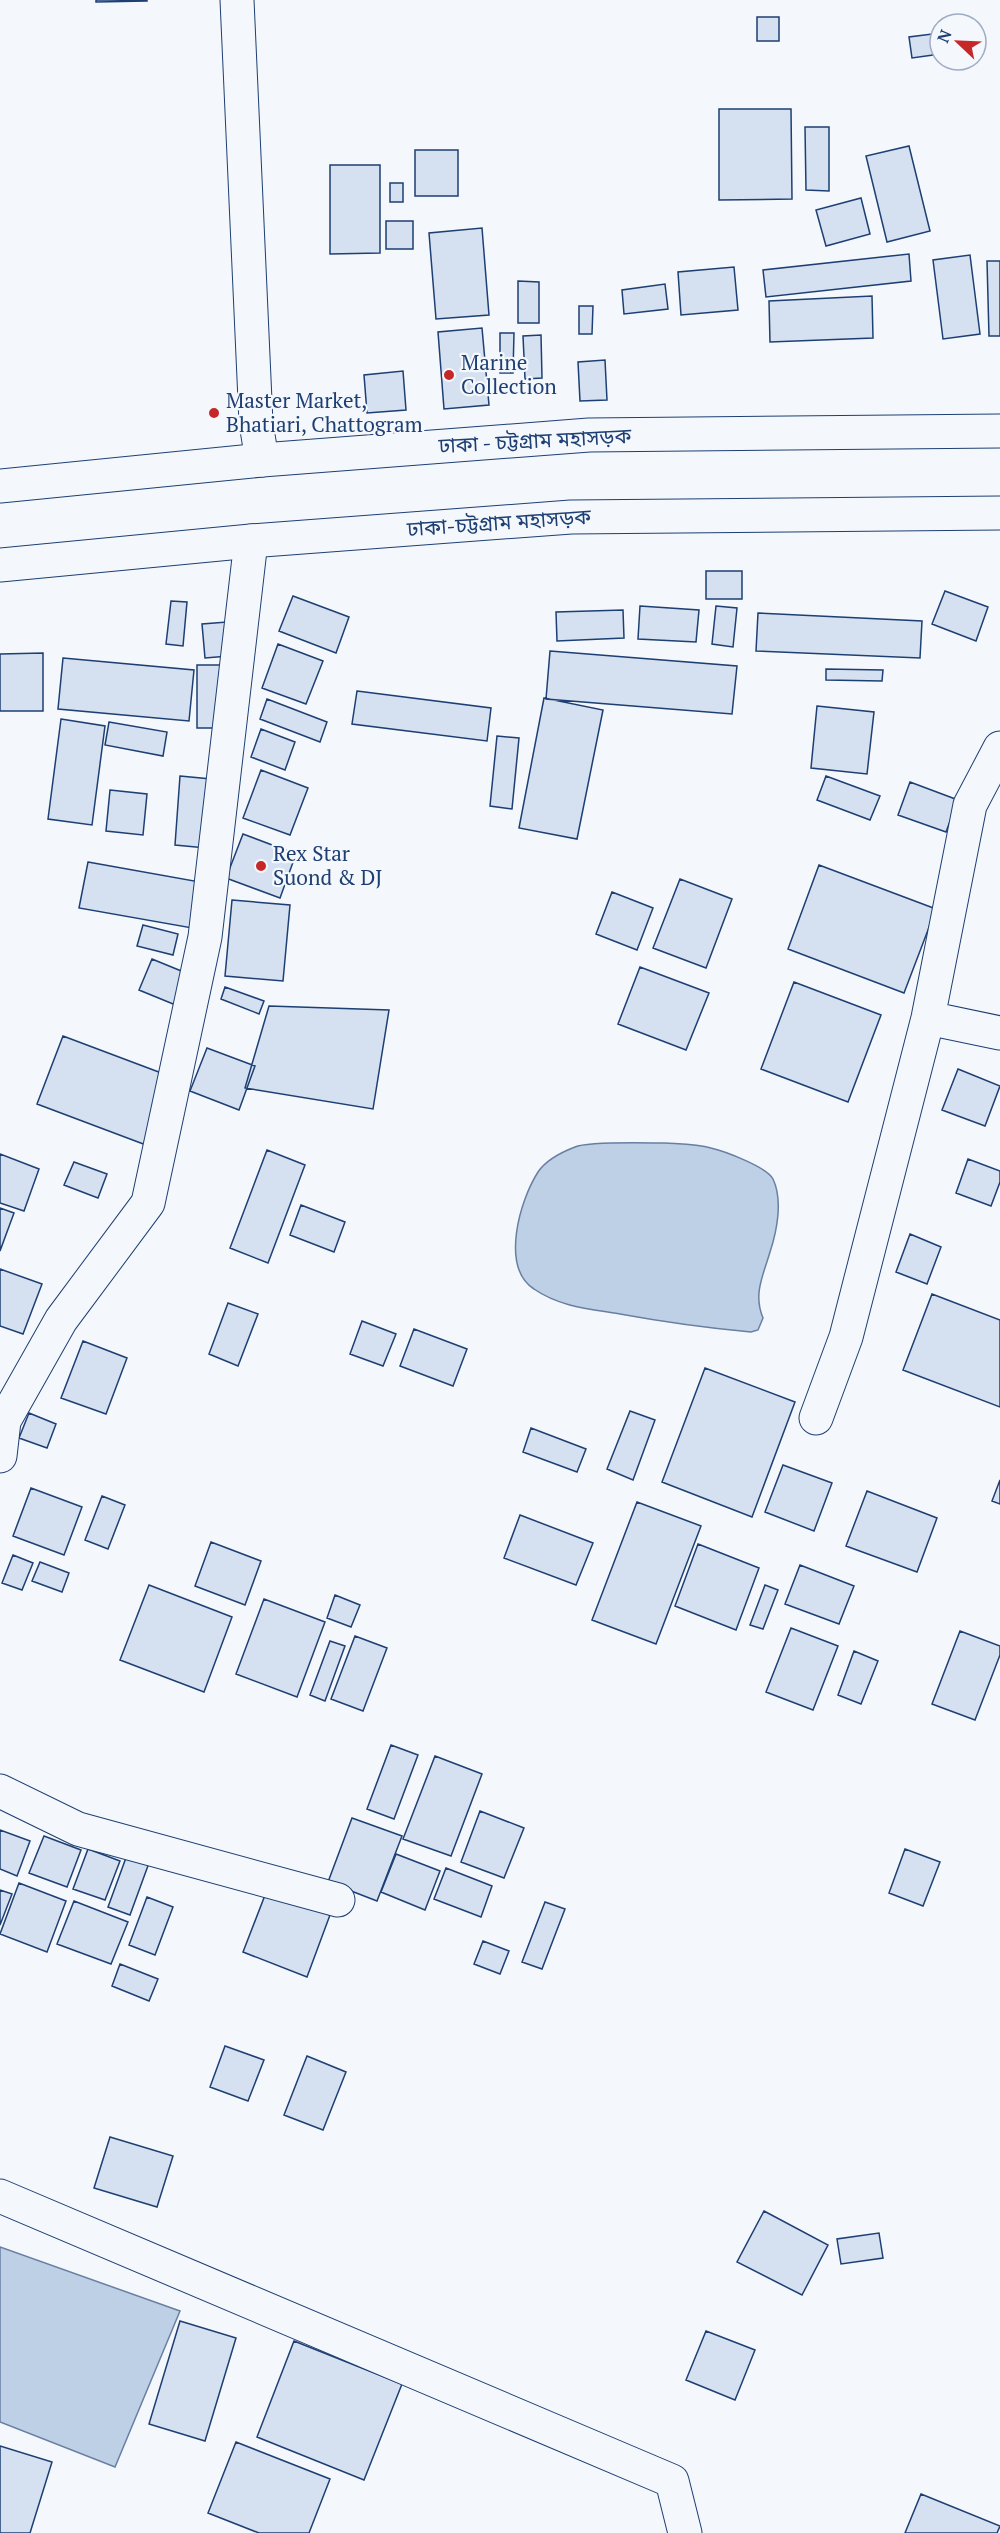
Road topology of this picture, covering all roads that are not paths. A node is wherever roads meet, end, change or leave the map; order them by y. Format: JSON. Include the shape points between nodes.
{"nodes":[{"id":1,"x":237,"y":0,"type":"edge"},
{"id":2,"x":1000,"y":431,"type":"edge"},
{"id":3,"x":262,"y":460,"type":"junction"},
{"id":4,"x":0,"y":486,"type":"edge"},
{"id":5,"x":1000,"y":513,"type":"edge"},
{"id":6,"x":251,"y":541,"type":"junction"},
{"id":7,"x":0,"y":565,"type":"edge"},
{"id":8,"x":1000,"y":748,"type":"edge"},
{"id":9,"x":928,"y":1018,"type":"junction"},
{"id":10,"x":1000,"y":1033,"type":"edge"},
{"id":11,"x":816,"y":1418,"type":"dead end"},
{"id":12,"x":0,"y":1456,"type":"edge"},
{"id":13,"x":0,"y":1791,"type":"edge"},
{"id":14,"x":338,"y":1900,"type":"dead end"},
{"id":15,"x":0,"y":2196,"type":"edge"},
{"id":16,"x":685,"y":2533,"type":"edge"}],
"edges":[{"from":1,"to":3,"type":"main road","via":[[256,423]]},
{"from":2,"to":3,"type":"main road","name":"ঢাকা - চট্টগ্রাম মহাসড়ক","via":[[589,435]]},
{"from":3,"to":4,"type":"main road","name":"ঢাকা - চট্টগ্রাম মহাসড়ক"},
{"from":5,"to":6,"type":"main road","name":"ঢাকা-চট্টগ্রাম মহাসড়ক","via":[[572,517]]},
{"from":6,"to":7,"type":"main road","name":"ঢাকা-চট্টগ্রাম মহাসড়ক"},
{"from":6,"to":12,"type":"main road","via":[[205,937],[148,1203],[61,1320],[4,1421]]},
{"from":8,"to":9,"type":"main road","via":[[970,805]]},
{"from":9,"to":10,"type":"main road"},
{"from":9,"to":11,"type":"main road","via":[[846,1336]]},
{"from":13,"to":14,"type":"main road","via":[[78,1829]]},
{"from":15,"to":16,"type":"main road","via":[[672,2481]]}]}
